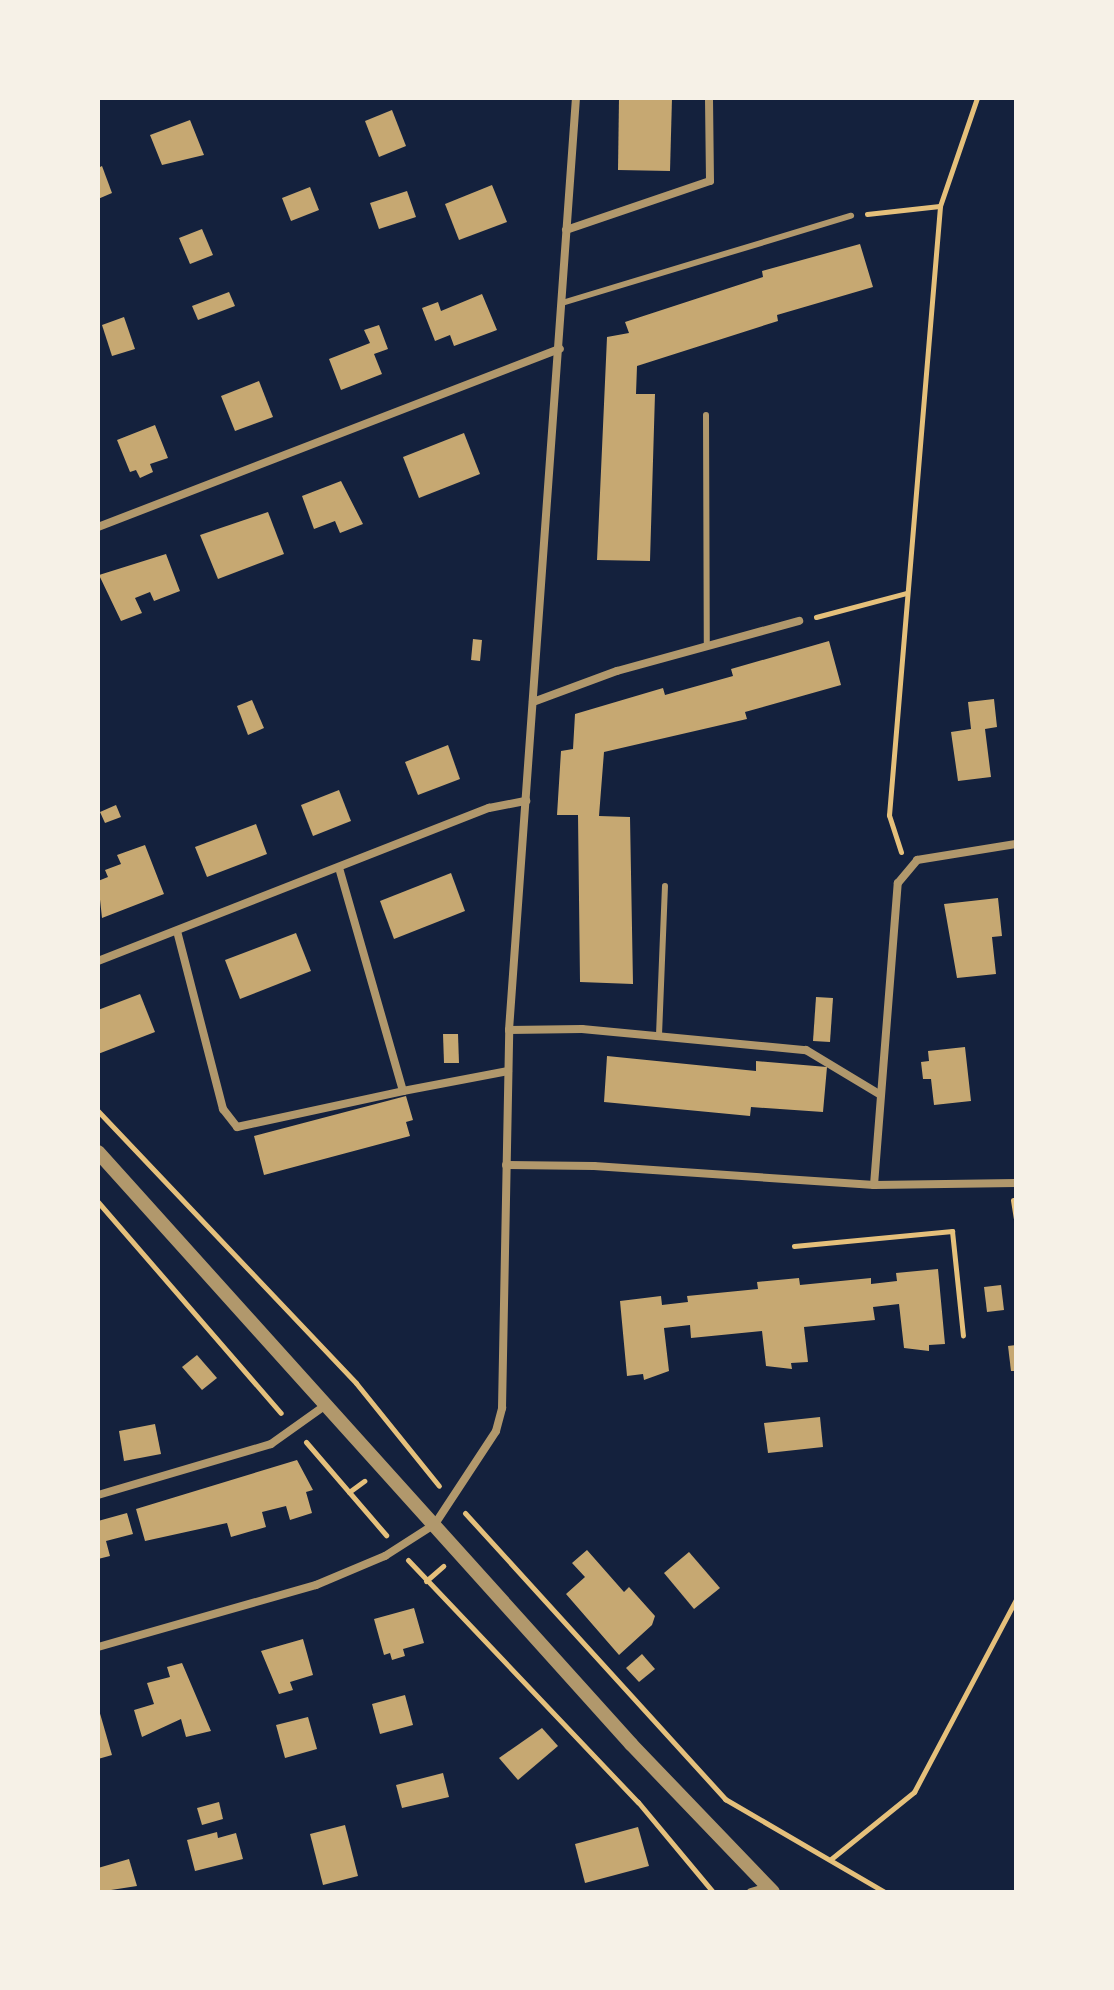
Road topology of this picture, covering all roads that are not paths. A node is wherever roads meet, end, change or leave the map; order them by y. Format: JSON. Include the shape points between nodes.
{"nodes":[{"id":1,"x":576,"y":98,"type":"edge"},
{"id":2,"x":709,"y":98,"type":"edge"},
{"id":3,"x":851,"y":216,"type":"road end"},
{"id":4,"x":566,"y":230,"type":"junction"},
{"id":5,"x":562,"y":303,"type":"junction"},
{"id":6,"x":560,"y":349,"type":"junction"},
{"id":7,"x":706,"y":415,"type":"dead end"},
{"id":8,"x":98,"y":527,"type":"edge"},
{"id":9,"x":799,"y":621,"type":"road end"},
{"id":10,"x":707,"y":646,"type":"junction"},
{"id":11,"x":533,"y":702,"type":"junction"},
{"id":12,"x":526,"y":801,"type":"junction"},
{"id":13,"x":1016,"y":844,"type":"edge"},
{"id":14,"x":339,"y":868,"type":"junction"},
{"id":15,"x":665,"y":886,"type":"dead end"},
{"id":16,"x":177,"y":931,"type":"junction"},
{"id":17,"x":98,"y":961,"type":"edge"},
{"id":18,"x":509,"y":1030,"type":"junction"},
{"id":19,"x":659,"y":1035,"type":"junction"},
{"id":20,"x":508,"y":1071,"type":"junction"},
{"id":21,"x":403,"y":1091,"type":"junction"},
{"id":22,"x":881,"y":1095,"type":"junction"},
{"id":23,"x":98,"y":1152,"type":"edge"},
{"id":24,"x":506,"y":1165,"type":"junction"},
{"id":25,"x":1016,"y":1183,"type":"edge"},
{"id":26,"x":874,"y":1185,"type":"junction"},
{"id":27,"x":327,"y":1404,"type":"junction"},
{"id":28,"x":98,"y":1495,"type":"edge"},
{"id":29,"x":435,"y":1524,"type":"junction"},
{"id":30,"x":98,"y":1647,"type":"edge"},
{"id":31,"x":773,"y":1890,"type":"edge"},
{"id":32,"x":751,"y":1892,"type":"edge"}],
"edges":[{"from":1,"to":4,"type":"street"},
{"from":2,"to":4,"type":"street","via":[[710,181]]},
{"from":3,"to":5,"type":"lane"},
{"from":4,"to":5,"type":"street"},
{"from":5,"to":6,"type":"street"},
{"from":6,"to":8,"type":"street"},
{"from":6,"to":11,"type":"street"},
{"from":7,"to":10,"type":"lane"},
{"from":9,"to":10,"type":"street"},
{"from":10,"to":11,"type":"street"},
{"from":11,"to":12,"type":"street"},
{"from":12,"to":14,"type":"street","via":[[489,808]]},
{"from":12,"to":18,"type":"street"},
{"from":13,"to":22,"type":"street","via":[[940,853],[906,868],[898,883]]},
{"from":14,"to":16,"type":"street"},
{"from":14,"to":21,"type":"street"},
{"from":15,"to":19,"type":"lane"},
{"from":16,"to":17,"type":"street"},
{"from":16,"to":21,"type":"street","via":[[223,1109],[237,1127]]},
{"from":18,"to":19,"type":"street"},
{"from":18,"to":20,"type":"street"},
{"from":19,"to":22,"type":"street","via":[[806,1050]]},
{"from":20,"to":21,"type":"street"},
{"from":20,"to":24,"type":"street"},
{"from":22,"to":26,"type":"street"},
{"from":23,"to":27,"type":"street"},
{"from":24,"to":26,"type":"street"},
{"from":24,"to":29,"type":"street","via":[[502,1408],[489,1449]]},
{"from":25,"to":26,"type":"street"},
{"from":27,"to":28,"type":"street","via":[[271,1444]]},
{"from":27,"to":29,"type":"street"},
{"from":29,"to":30,"type":"street","via":[[385,1556],[316,1585]]},
{"from":29,"to":31,"type":"street","via":[[658,1774]]},
{"from":31,"to":32,"type":"street"}]}
